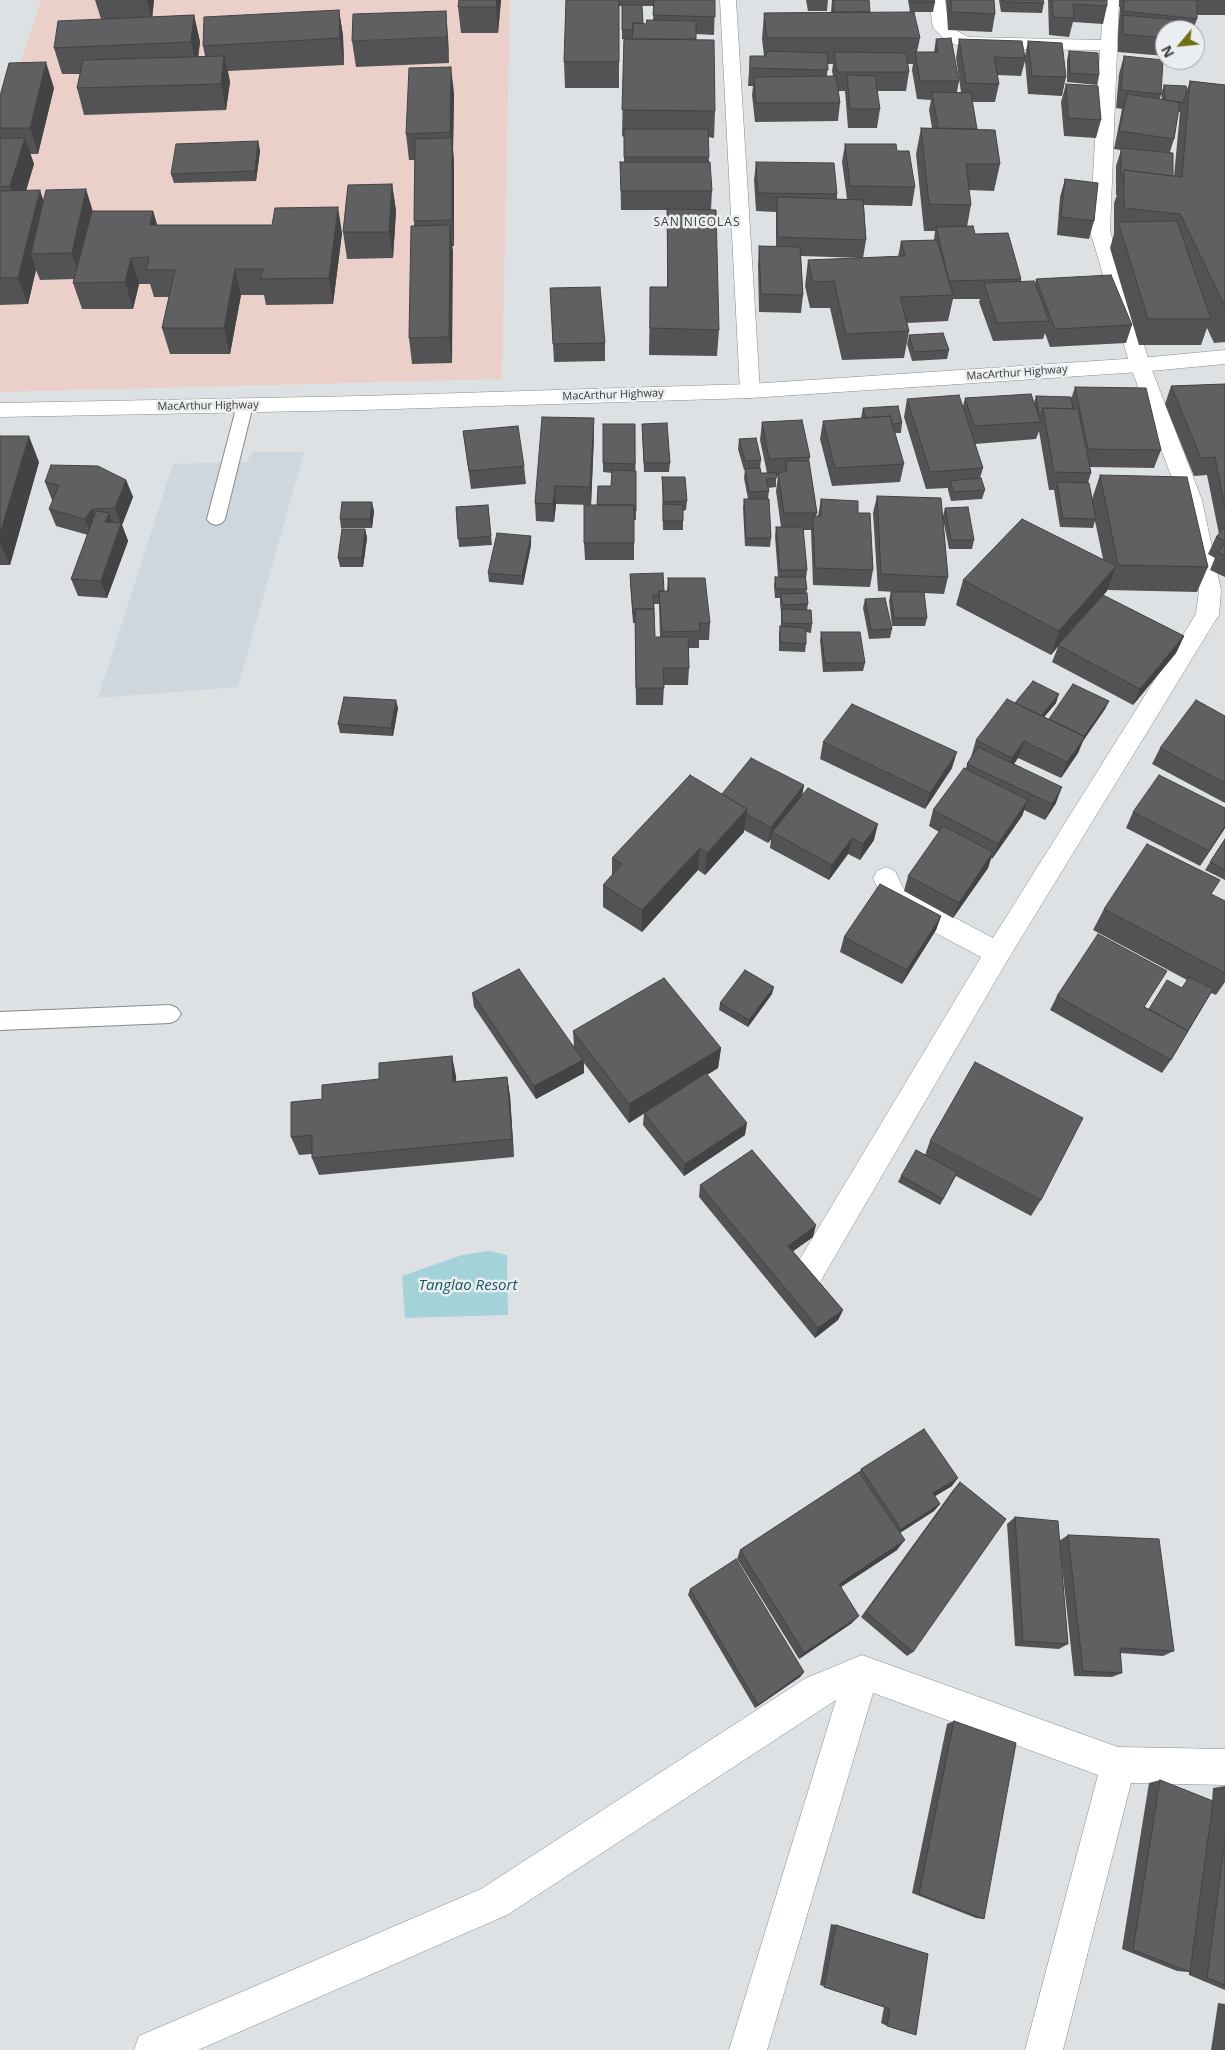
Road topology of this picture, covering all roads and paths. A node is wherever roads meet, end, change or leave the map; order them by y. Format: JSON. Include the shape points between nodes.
{"nodes":[{"id":1,"x":728,"y":0,"type":"edge"},
{"id":2,"x":937,"y":0,"type":"edge"},
{"id":3,"x":1112,"y":0,"type":"edge"},
{"id":4,"x":1108,"y":45,"type":"junction"},
{"id":5,"x":1225,"y":357,"type":"edge"},
{"id":6,"x":1140,"y":365,"type":"junction"},
{"id":7,"x":750,"y":391,"type":"junction"},
{"id":8,"x":245,"y":406,"type":"junction"},
{"id":9,"x":0,"y":410,"type":"edge"},
{"id":10,"x":216,"y":519,"type":"dead end"},
{"id":11,"x":886,"y":878,"type":"dead end"},
{"id":12,"x":998,"y":953,"type":"junction"},
{"id":13,"x":170,"y":1014,"type":"dead end"},
{"id":14,"x":0,"y":1021,"type":"edge"},
{"id":15,"x":808,"y":1272,"type":"edge"},
{"id":16,"x":862,"y":1672,"type":"junction"},
{"id":17,"x":1118,"y":1765,"type":"junction"},
{"id":18,"x":1225,"y":1767,"type":"edge"},
{"id":19,"x":165,"y":2048,"type":"edge"},
{"id":20,"x":748,"y":2050,"type":"edge"},
{"id":21,"x":1044,"y":2050,"type":"edge"}],
"edges":[{"from":1,"to":7,"type":"main road"},
{"from":2,"to":4,"type":"main road","via":[[941,28],[965,42]]},
{"from":3,"to":4,"type":"main road"},
{"from":4,"to":6,"type":"main road","via":[[1100,231]]},
{"from":5,"to":6,"type":"main road","name":"MacArthur Highway"},
{"from":6,"to":7,"type":"main road","name":"MacArthur Highway"},
{"from":6,"to":12,"type":"main road","via":[[1191,500],[1210,590],[1207,616]]},
{"from":7,"to":8,"type":"main road","name":"MacArthur Highway"},
{"from":8,"to":9,"type":"main road","name":"MacArthur Highway"},
{"from":8,"to":10,"type":"lane"},
{"from":11,"to":12,"type":"main road","via":[[893,895],[901,902]]},
{"from":12,"to":15,"type":"main road"},
{"from":13,"to":14,"type":"lane"},
{"from":16,"to":17,"type":"main road"},
{"from":16,"to":19,"type":"main road","via":[[818,1690],[494,1902]]},
{"from":16,"to":20,"type":"main road"},
{"from":17,"to":18,"type":"main road"},
{"from":17,"to":21,"type":"main road"}]}
